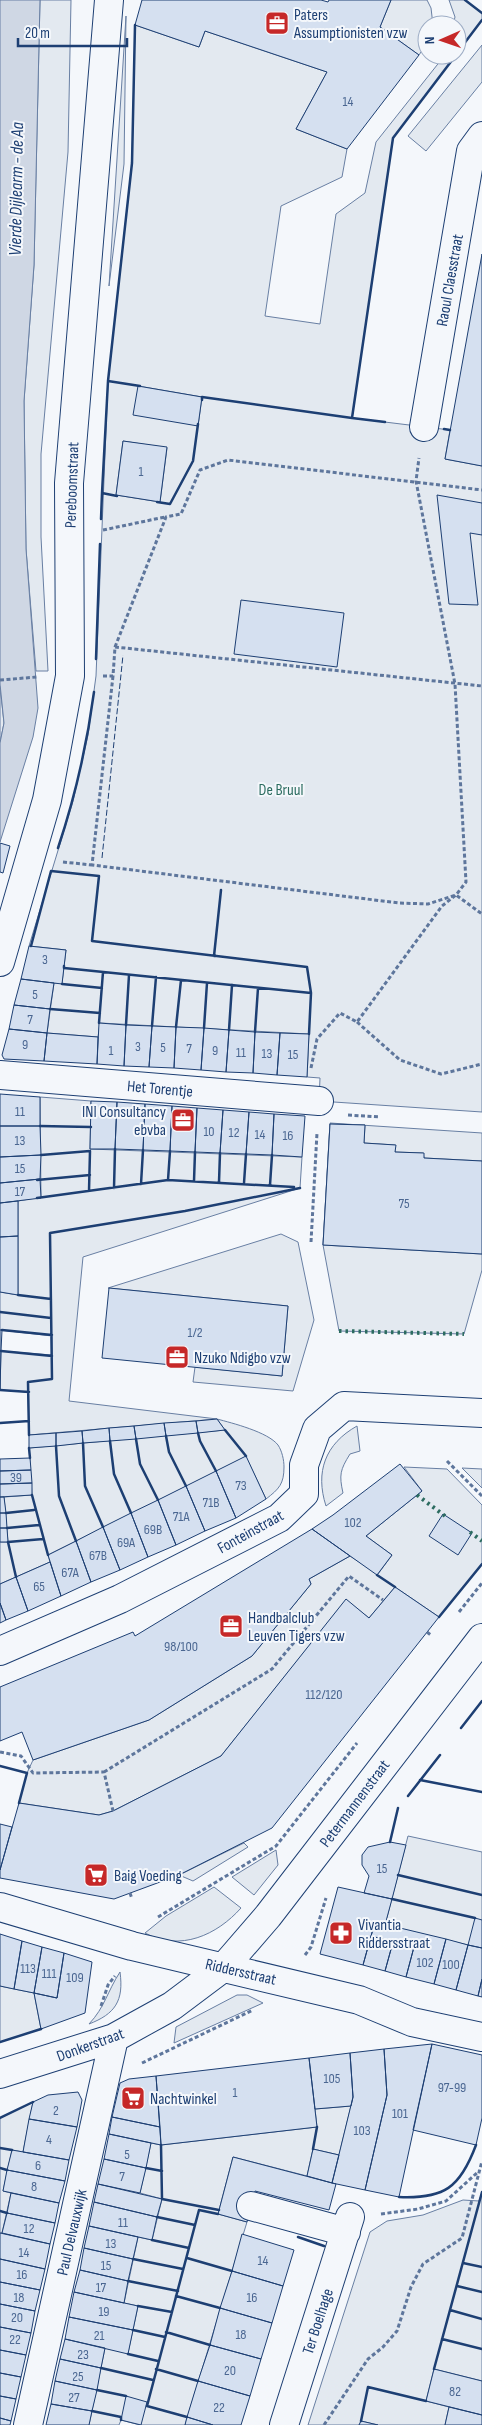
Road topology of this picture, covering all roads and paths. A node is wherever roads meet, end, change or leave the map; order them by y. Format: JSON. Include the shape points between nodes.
{"nodes":[{"id":1,"x":109,"y":0,"type":"edge"},
{"id":2,"x":482,"y":136,"type":"edge"},
{"id":3,"x":424,"y":427,"type":"dead end"},
{"id":4,"x":416,"y":481,"type":"junction"},
{"id":5,"x":482,"y":490,"type":"edge"},
{"id":6,"x":166,"y":517,"type":"junction"},
{"id":7,"x":96,"y":531,"type":"dead end"},
{"id":8,"x":115,"y":647,"type":"junction"},
{"id":9,"x":96,"y":676,"type":"dead end"},
{"id":10,"x":113,"y":676,"type":"junction"},
{"id":11,"x":36,"y":677,"type":"dead end"},
{"id":12,"x":0,"y":680,"type":"edge"},
{"id":13,"x":455,"y":684,"type":"junction"},
{"id":14,"x":482,"y":686,"type":"edge"},
{"id":15,"x":55,"y":861,"type":"dead end"},
{"id":16,"x":92,"y":865,"type":"junction"},
{"id":17,"x":456,"y":895,"type":"junction"},
{"id":18,"x":482,"y":914,"type":"edge"},
{"id":19,"x":0,"y":962,"type":"edge"},
{"id":20,"x":357,"y":1022,"type":"junction"},
{"id":21,"x":482,"y":1064,"type":"edge"},
{"id":22,"x":0,"y":1075,"type":"edge"},
{"id":23,"x":318,"y":1100,"type":"junction"},
{"id":24,"x":345,"y":1115,"type":"dead end"},
{"id":25,"x":380,"y":1117,"type":"dead end"},
{"id":26,"x":311,"y":1242,"type":"dead end"},
{"id":27,"x":482,"y":1413,"type":"edge"},
{"id":28,"x":447,"y":1461,"type":"dead end"},
{"id":29,"x":482,"y":1496,"type":"edge"},
{"id":30,"x":482,"y":1583,"type":"edge"},
{"id":31,"x":383,"y":1600,"type":"dead end"},
{"id":32,"x":458,"y":1614,"type":"dead end"},
{"id":33,"x":427,"y":1632,"type":"dead end"},
{"id":34,"x":432,"y":1636,"type":"dead end"},
{"id":35,"x":482,"y":1638,"type":"edge"},
{"id":36,"x":0,"y":1651,"type":"edge"},
{"id":37,"x":361,"y":1738,"type":"dead end"},
{"id":38,"x":0,"y":1752,"type":"edge"},
{"id":39,"x":104,"y":1772,"type":"junction"},
{"id":40,"x":112,"y":1811,"type":"dead end"},
{"id":41,"x":130,"y":1893,"type":"dead end"},
{"id":42,"x":132,"y":1899,"type":"dead end"},
{"id":43,"x":0,"y":1907,"type":"edge"},
{"id":44,"x":153,"y":1922,"type":"dead end"},
{"id":45,"x":224,"y":1967,"type":"junction"},
{"id":46,"x":255,"y":2009,"type":"dead end"},
{"id":47,"x":482,"y":2037,"type":"edge"},
{"id":48,"x":114,"y":2038,"type":"junction"},
{"id":49,"x":140,"y":2064,"type":"dead end"},
{"id":50,"x":0,"y":2074,"type":"edge"},
{"id":51,"x":482,"y":2161,"type":"edge"},
{"id":52,"x":480,"y":2170,"type":"junction"},
{"id":53,"x":251,"y":2206,"type":"dead end"},
{"id":54,"x":348,"y":2225,"type":"junction"},
{"id":55,"x":28,"y":2425,"type":"edge"},
{"id":56,"x":284,"y":2425,"type":"edge"},
{"id":57,"x":324,"y":2425,"type":"edge"}],
"edges":[{"from":1,"to":19,"type":"street","name":"Pereboomstraat","via":[[69,483],[70,676],[47,800]]},
{"from":2,"to":3,"type":"street","name":"Raoul Claesstraat","via":[[471,151]]},
{"from":4,"to":5,"type":"path"},
{"from":4,"to":6,"type":"path","via":[[228,460],[200,470],[181,514]]},
{"from":4,"to":13,"type":"path"},
{"from":6,"to":7,"type":"path"},
{"from":6,"to":8,"type":"path"},
{"from":8,"to":10,"type":"path"},
{"from":8,"to":13,"type":"path"},
{"from":9,"to":10,"type":"path"},
{"from":10,"to":16,"type":"path"},
{"from":11,"to":12,"type":"path"},
{"from":13,"to":14,"type":"path"},
{"from":13,"to":17,"type":"path","via":[[466,882]]},
{"from":15,"to":16,"type":"path"},
{"from":16,"to":17,"type":"path","via":[[399,903],[428,904]]},
{"from":17,"to":18,"type":"path"},
{"from":17,"to":20,"type":"path","via":[[442,906]]},
{"from":20,"to":21,"type":"path","via":[[400,1060],[441,1074]]},
{"from":20,"to":23,"type":"path","via":[[340,1013],[316,1039],[311,1070]]},
{"from":22,"to":23,"type":"street","name":"Het Torentje"},
{"from":23,"to":26,"type":"path"},
{"from":24,"to":25,"type":"path"},
{"from":27,"to":36,"type":"street","name":"Fonteinstraat","via":[[344,1406],[318,1429],[304,1465],[304,1494],[279,1518],[120,1599]]},
{"from":28,"to":29,"type":"path"},
{"from":30,"to":32,"type":"path"},
{"from":31,"to":39,"type":"path","via":[[349,1576],[272,1669]]},
{"from":33,"to":34,"type":"path"},
{"from":35,"to":45,"type":"street","name":"Petermannenstraat","via":[[268,1916]]},
{"from":37,"to":44,"type":"path","via":[[276,1846]]},
{"from":38,"to":39,"type":"path","via":[[21,1756],[33,1772]]},
{"from":39,"to":40,"type":"path"},
{"from":41,"to":42,"type":"path"},
{"from":43,"to":45,"type":"street","name":"Riddersstraat","via":[[132,1946]]},
{"from":45,"to":47,"type":"street","name":"Riddersstraat","via":[[359,2000],[412,2022]]},
{"from":45,"to":48,"type":"street","name":"Donkerstraat","via":[[172,2006]]},
{"from":46,"to":49,"type":"path"},
{"from":48,"to":50,"type":"street","name":"Donkerstraat"},
{"from":48,"to":55,"type":"street","name":"Paul Delvauxwijk"},
{"from":51,"to":52,"type":"path"},
{"from":52,"to":54,"type":"path","via":[[446,2201]]},
{"from":52,"to":57,"type":"path","via":[[462,2238],[423,2264],[411,2287],[397,2331],[368,2359]]},
{"from":53,"to":54,"type":"street"},
{"from":54,"to":56,"type":"street","name":"Ter Boelhage"}]}
